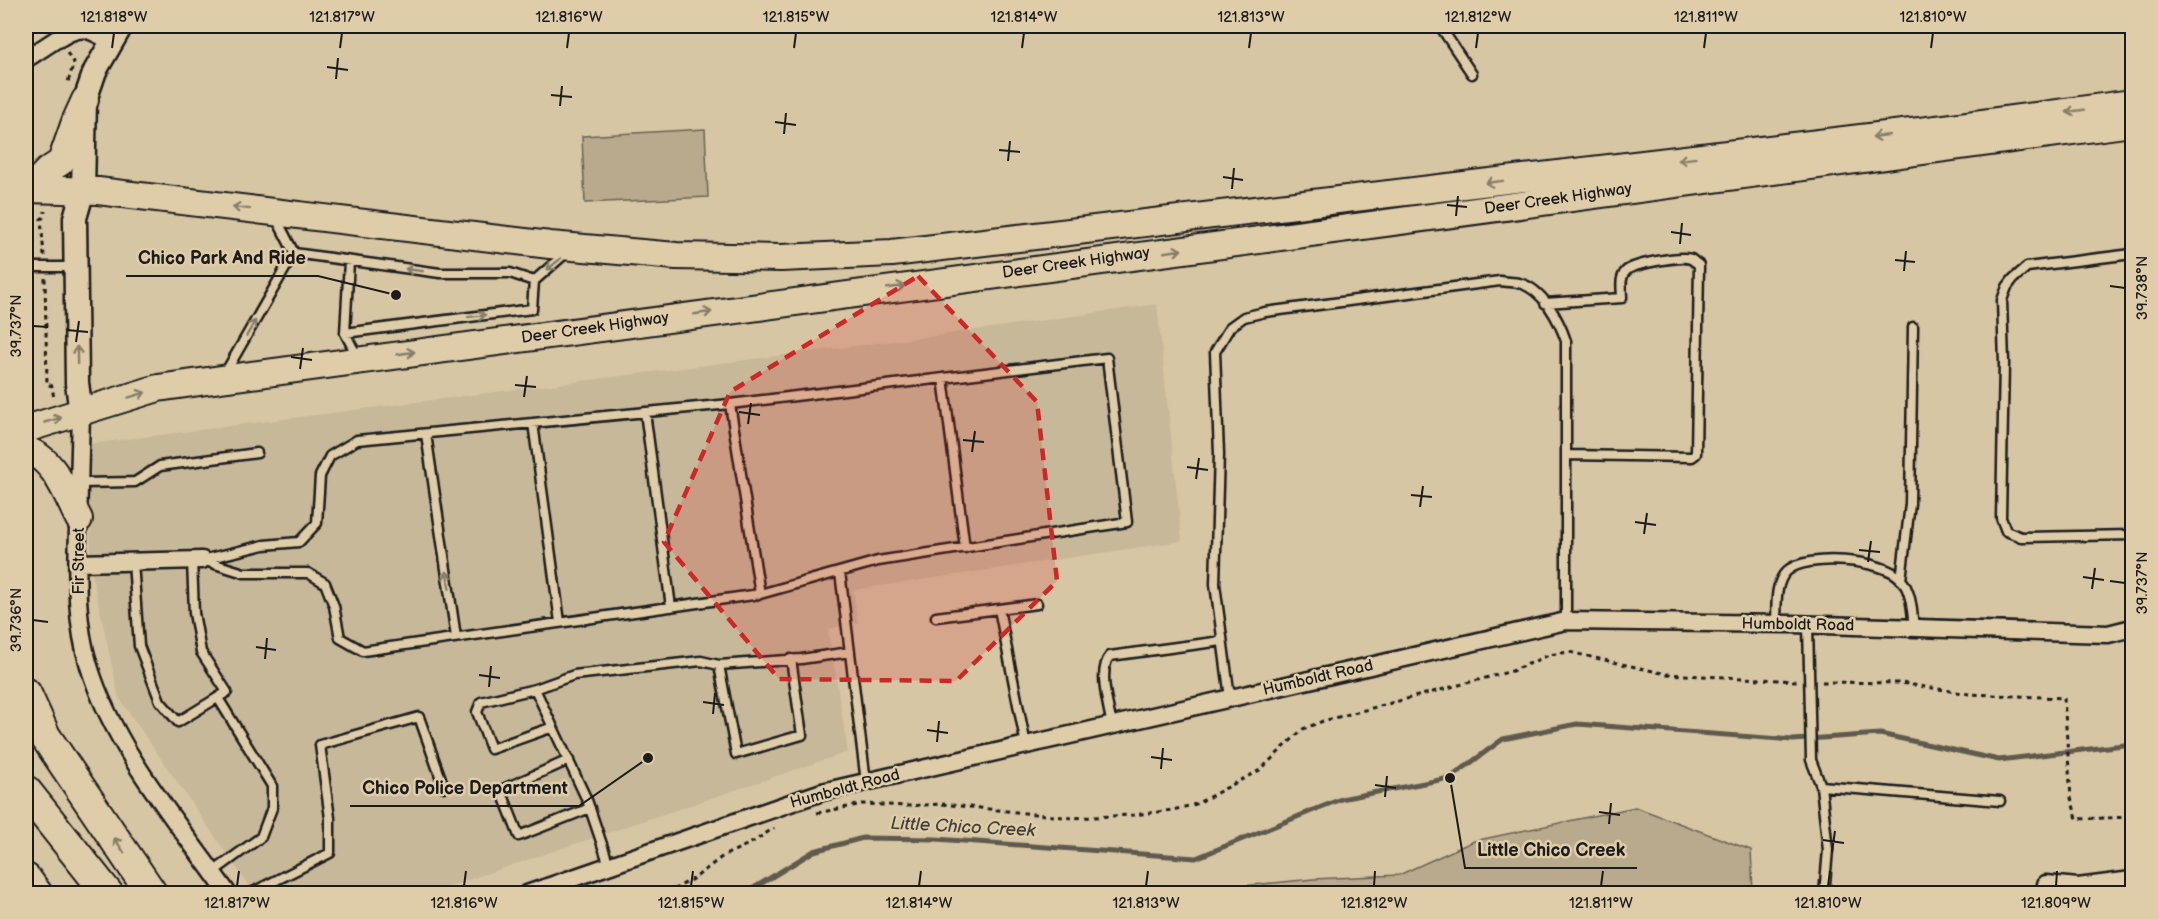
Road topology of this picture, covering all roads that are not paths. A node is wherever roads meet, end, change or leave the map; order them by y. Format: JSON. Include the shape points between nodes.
{"nodes":[{"id":1,"x":1440,"y":26,"type":"edge"},
{"id":2,"x":116,"y":33,"type":"edge"},
{"id":3,"x":26,"y":59,"type":"edge"},
{"id":4,"x":1472,"y":74,"type":"dead end"},
{"id":5,"x":85,"y":100,"type":"junction"},
{"id":6,"x":2133,"y":103,"type":"edge"},
{"id":7,"x":2133,"y":123,"type":"edge"},
{"id":8,"x":28,"y":189,"type":"edge"},
{"id":9,"x":83,"y":190,"type":"junction"},
{"id":10,"x":272,"y":212,"type":"junction"},
{"id":11,"x":574,"y":247,"type":"junction"},
{"id":12,"x":294,"y":253,"type":"junction"},
{"id":13,"x":2133,"y":255,"type":"edge"},
{"id":14,"x":349,"y":261,"type":"junction"},
{"id":15,"x":26,"y":267,"type":"edge"},
{"id":16,"x":75,"y":267,"type":"junction"},
{"id":17,"x":534,"y":281,"type":"junction"},
{"id":18,"x":1545,"y":303,"type":"junction"},
{"id":19,"x":1913,"y":327,"type":"dead end"},
{"id":20,"x":345,"y":333,"type":"junction"},
{"id":21,"x":358,"y":359,"type":"junction"},
{"id":22,"x":943,"y":378,"type":"junction"},
{"id":23,"x":221,"y":379,"type":"junction"},
{"id":24,"x":730,"y":404,"type":"junction"},
{"id":25,"x":645,"y":412,"type":"junction"},
{"id":26,"x":81,"y":413,"type":"junction"},
{"id":27,"x":532,"y":423,"type":"junction"},
{"id":28,"x":26,"y":429,"type":"edge"},
{"id":29,"x":426,"y":434,"type":"junction"},
{"id":30,"x":26,"y":450,"type":"edge"},
{"id":31,"x":257,"y":453,"type":"dead end"},
{"id":32,"x":1567,"y":455,"type":"junction"},
{"id":33,"x":79,"y":483,"type":"junction"},
{"id":34,"x":79,"y":519,"type":"junction"},
{"id":35,"x":2133,"y":535,"type":"edge"},
{"id":36,"x":965,"y":548,"type":"junction"},
{"id":37,"x":197,"y":560,"type":"junction"},
{"id":38,"x":133,"y":562,"type":"junction"},
{"id":39,"x":78,"y":563,"type":"junction"},
{"id":40,"x":840,"y":572,"type":"junction"},
{"id":41,"x":1901,"y":580,"type":"junction"},
{"id":42,"x":760,"y":594,"type":"junction"},
{"id":43,"x":1037,"y":604,"type":"dead end"},
{"id":44,"x":671,"y":607,"type":"junction"},
{"id":45,"x":999,"y":609,"type":"junction"},
{"id":46,"x":936,"y":617,"type":"dead end"},
{"id":47,"x":1566,"y":621,"type":"junction"},
{"id":48,"x":560,"y":622,"type":"junction"},
{"id":49,"x":1776,"y":624,"type":"junction"},
{"id":50,"x":1808,"y":624,"type":"junction"},
{"id":51,"x":1914,"y":628,"type":"junction"},
{"id":52,"x":2133,"y":628,"type":"edge"},
{"id":53,"x":456,"y":637,"type":"junction"},
{"id":54,"x":1222,"y":641,"type":"junction"},
{"id":55,"x":850,"y":652,"type":"junction"},
{"id":56,"x":791,"y":659,"type":"junction"},
{"id":57,"x":719,"y":664,"type":"junction"},
{"id":58,"x":535,"y":689,"type":"junction"},
{"id":59,"x":26,"y":694,"type":"edge"},
{"id":60,"x":218,"y":698,"type":"junction"},
{"id":61,"x":1230,"y":698,"type":"junction"},
{"id":62,"x":1112,"y":726,"type":"junction"},
{"id":63,"x":554,"y":727,"type":"junction"},
{"id":64,"x":1026,"y":745,"type":"junction"},
{"id":65,"x":569,"y":760,"type":"junction"},
{"id":66,"x":866,"y":782,"type":"junction"},
{"id":67,"x":1821,"y":786,"type":"junction"},
{"id":68,"x":444,"y":787,"type":"dead end"},
{"id":69,"x":26,"y":791,"type":"edge"},
{"id":70,"x":2000,"y":801,"type":"dead end"},
{"id":71,"x":590,"y":808,"type":"junction"},
{"id":72,"x":609,"y":865,"type":"junction"},
{"id":73,"x":213,"y":873,"type":"junction"},
{"id":74,"x":26,"y":879,"type":"edge"},
{"id":75,"x":2133,"y":880,"type":"edge"},
{"id":76,"x":2046,"y":884,"type":"dead end"},
{"id":77,"x":37,"y":894,"type":"edge"},
{"id":78,"x":108,"y":894,"type":"edge"},
{"id":79,"x":152,"y":894,"type":"edge"},
{"id":80,"x":228,"y":894,"type":"edge"},
{"id":81,"x":249,"y":894,"type":"edge"},
{"id":82,"x":526,"y":894,"type":"edge"},
{"id":83,"x":1824,"y":894,"type":"edge"}],
"edges":[{"from":1,"to":4,"type":"lane"},
{"from":2,"to":3,"type":"street","via":[[72,30]]},
{"from":2,"to":5,"type":"street","name":"Fir Street","via":[[95,71]]},
{"from":5,"to":8,"type":"main road","via":[[61,162]]},
{"from":5,"to":9,"type":"street","name":"Fir Street"},
{"from":6,"to":11,"type":"main road","name":"Deer Creek Highway","one_way":true,"via":[[892,253],[781,258]]},
{"from":21,"to":7,"type":"main road","name":"Deer Creek Highway","one_way":true},
{"from":8,"to":9,"type":"main road","name":"Deer Creek Highway"},
{"from":10,"to":9,"type":"main road","name":"Deer Creek Highway","one_way":true},
{"from":9,"to":16,"type":"street","name":"Fir Street","via":[[75,218]]},
{"from":10,"to":11,"type":"main road","name":"Deer Creek Highway"},
{"from":10,"to":12,"type":"lane"},
{"from":11,"to":17,"type":"lane","one_way":true},
{"from":12,"to":14,"type":"lane"},
{"from":23,"to":12,"type":"lane","one_way":true},
{"from":13,"to":35,"type":"lane","via":[[2027,267],[2007,287],[2002,300],[2001,518],[2006,531],[2021,537]]},
{"from":17,"to":14,"type":"lane","one_way":true,"via":[[510,273],[440,273]]},
{"from":14,"to":20,"type":"lane"},
{"from":15,"to":16,"type":"lane"},
{"from":26,"to":16,"type":"street","name":"Fir Street","one_way":true},
{"from":20,"to":17,"type":"lane","one_way":true,"via":[[532,309]]},
{"from":18,"to":32,"type":"lane","via":[[1561,324],[1566,341]]},
{"from":18,"to":32,"type":"lane","via":[[1622,298],[1621,279],[1626,270],[1636,265],[1679,258],[1699,265],[1696,454]]},
{"from":18,"to":54,"type":"lane","via":[[1520,283],[1500,281],[1265,312],[1244,317],[1230,327],[1215,352],[1219,454],[1215,584]]},
{"from":19,"to":41,"type":"lane","via":[[1910,504]]},
{"from":20,"to":21,"type":"lane"},
{"from":21,"to":23,"type":"main road","name":"Deer Creek Highway"},
{"from":22,"to":24,"type":"lane"},
{"from":22,"to":36,"type":"lane"},
{"from":22,"to":36,"type":"lane","via":[[1107,358],[1127,522]]},
{"from":26,"to":23,"type":"main road","name":"Deer Creek Highway","one_way":true,"via":[[158,388]]},
{"from":24,"to":25,"type":"lane"},
{"from":24,"to":42,"type":"lane"},
{"from":25,"to":27,"type":"lane"},
{"from":25,"to":44,"type":"lane"},
{"from":28,"to":26,"type":"main road","name":"Deer Creek Highway","one_way":true},
{"from":26,"to":33,"type":"street","name":"Fir Street"},
{"from":27,"to":29,"type":"lane"},
{"from":27,"to":48,"type":"lane"},
{"from":29,"to":37,"type":"lane","via":[[357,440],[330,456],[320,476],[316,523],[299,542],[264,545]]},
{"from":53,"to":29,"type":"lane","one_way":true},
{"from":30,"to":34,"type":"main road","via":[[38,454],[54,470]]},
{"from":31,"to":33,"type":"lane","via":[[160,466],[135,482]]},
{"from":32,"to":47,"type":"lane"},
{"from":33,"to":34,"type":"street","name":"Fir Street"},
{"from":34,"to":39,"type":"street","name":"Fir Street"},
{"from":36,"to":40,"type":"lane","via":[[878,561]]},
{"from":37,"to":38,"type":"street"},
{"from":37,"to":53,"type":"lane","via":[[244,573],[308,573],[325,583],[340,638],[363,651]]},
{"from":37,"to":60,"type":"lane","via":[[194,613],[201,652],[227,692]]},
{"from":38,"to":39,"type":"street"},
{"from":38,"to":60,"type":"lane","via":[[139,646],[160,701],[178,722]]},
{"from":39,"to":73,"type":"street","name":"Fir Street","via":[[80,620],[88,665],[101,699],[119,739]]},
{"from":40,"to":42,"type":"lane"},
{"from":40,"to":55,"type":"lane"},
{"from":41,"to":49,"type":"lane","via":[[1888,569],[1870,563],[1801,562],[1786,571],[1778,586]]},
{"from":41,"to":51,"type":"lane","via":[[1911,600]]},
{"from":42,"to":44,"type":"lane"},
{"from":43,"to":45,"type":"lane"},
{"from":44,"to":48,"type":"lane"},
{"from":45,"to":46,"type":"lane"},
{"from":45,"to":64,"type":"lane"},
{"from":47,"to":49,"type":"street","name":"Humboldt Road"},
{"from":47,"to":61,"type":"street","name":"Humboldt Road"},
{"from":48,"to":53,"type":"lane"},
{"from":49,"to":50,"type":"street","name":"Humboldt Road"},
{"from":50,"to":51,"type":"street","name":"Humboldt Road"},
{"from":50,"to":67,"type":"lane","via":[[1811,760]]},
{"from":51,"to":52,"type":"street","name":"Humboldt Road","via":[[2108,634]]},
{"from":54,"to":61,"type":"lane"},
{"from":54,"to":62,"type":"lane","via":[[1110,656],[1103,673]]},
{"from":55,"to":56,"type":"lane"},
{"from":55,"to":66,"type":"lane"},
{"from":56,"to":57,"type":"lane"},
{"from":56,"to":57,"type":"lane","via":[[802,735],[736,754]]},
{"from":57,"to":58,"type":"lane","via":[[701,661],[574,675]]},
{"from":58,"to":63,"type":"lane"},
{"from":58,"to":63,"type":"lane","via":[[481,702],[477,712],[491,749]]},
{"from":79,"to":59,"type":"highway","one_way":true,"via":[[45,736]]},
{"from":60,"to":73,"type":"lane","via":[[272,786],[272,808],[261,837]]},
{"from":61,"to":62,"type":"street","name":"Humboldt Road"},
{"from":62,"to":64,"type":"street","name":"Humboldt Road"},
{"from":63,"to":65,"type":"lane"},
{"from":64,"to":66,"type":"street","name":"Humboldt Road"},
{"from":65,"to":71,"type":"lane"},
{"from":65,"to":71,"type":"lane","via":[[501,790],[519,836]]},
{"from":66,"to":72,"type":"street","name":"Humboldt Road","via":[[822,792]]},
{"from":67,"to":70,"type":"lane"},
{"from":67,"to":83,"type":"lane","via":[[1828,850]]},
{"from":68,"to":81,"type":"lane","via":[[418,717],[320,745],[330,818],[330,853]]},
{"from":69,"to":78,"type":"highway"},
{"from":71,"to":72,"type":"lane"},
{"from":72,"to":82,"type":"street","name":"Humboldt Road"},
{"from":73,"to":80,"type":"street","name":"Fir Street"},
{"from":74,"to":77,"type":"highway"},
{"from":75,"to":76,"type":"street","via":[[2078,887]]}]}
